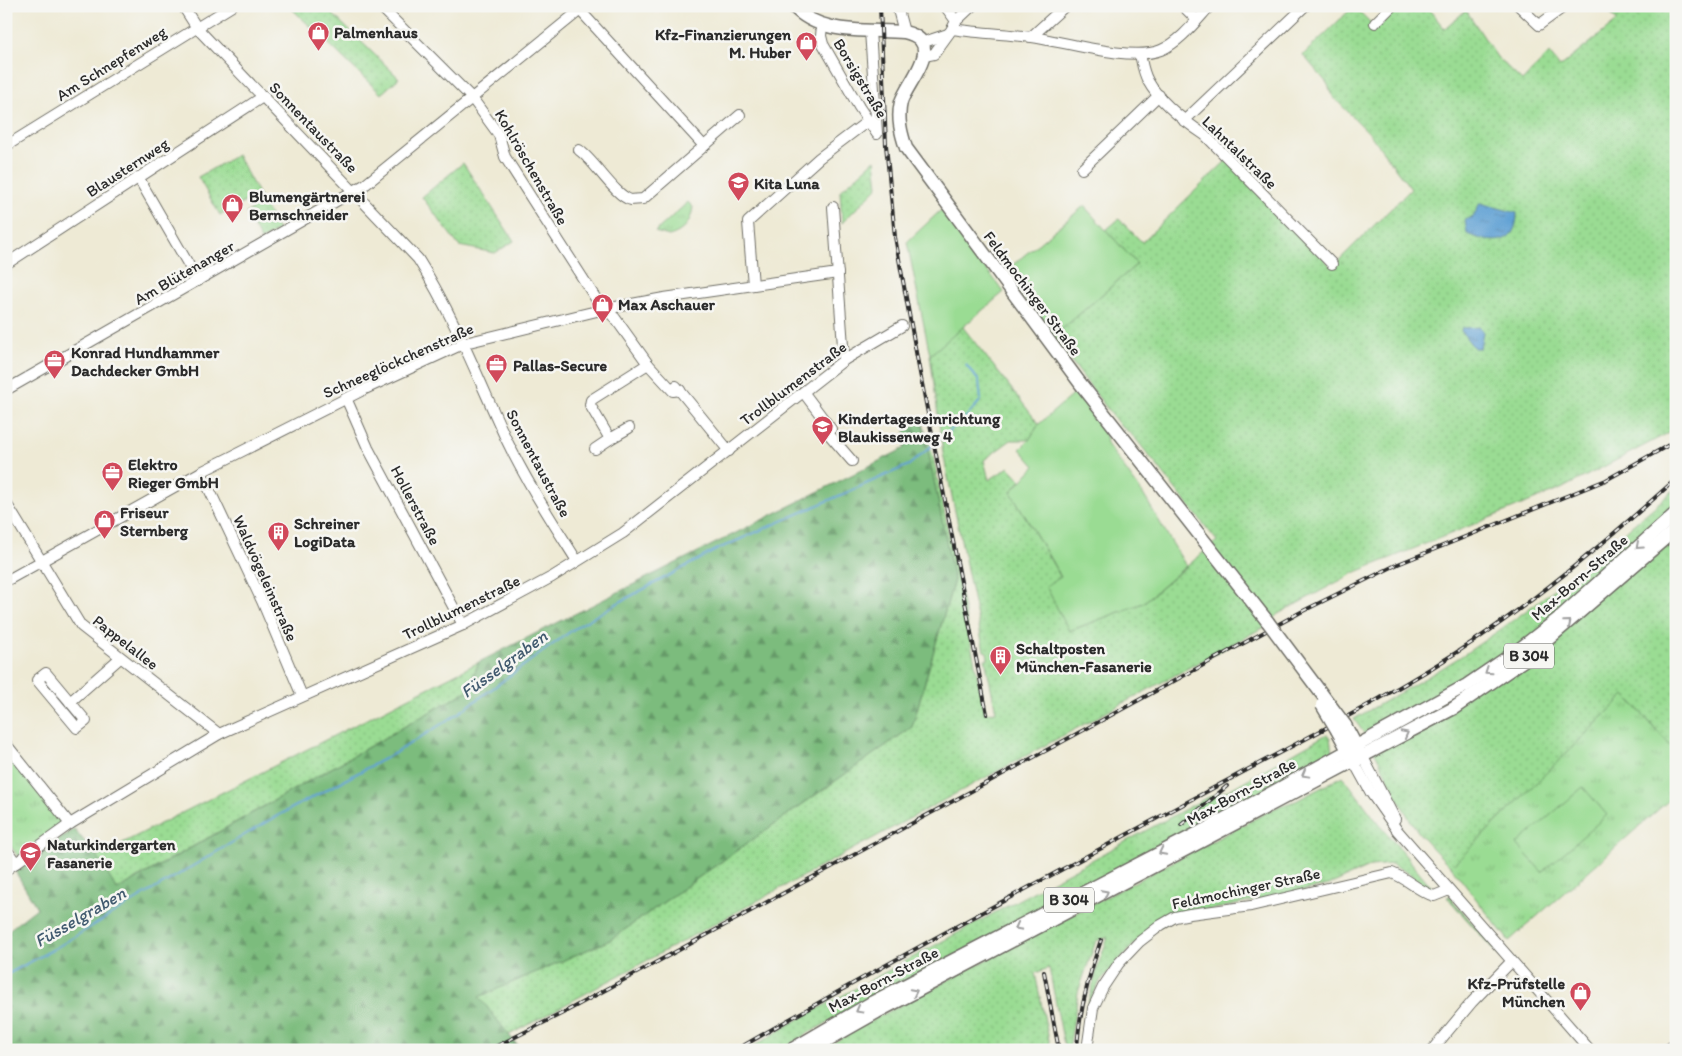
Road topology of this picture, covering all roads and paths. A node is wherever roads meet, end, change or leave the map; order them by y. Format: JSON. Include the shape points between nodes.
{"nodes":[{"id":1,"x":183,"y":6,"type":"edge"},
{"id":2,"x":232,"y":6,"type":"edge"},
{"id":3,"x":380,"y":6,"type":"edge"},
{"id":4,"x":793,"y":6,"type":"edge"},
{"id":5,"x":897,"y":6,"type":"edge"},
{"id":6,"x":945,"y":6,"type":"edge"},
{"id":7,"x":972,"y":6,"type":"edge"},
{"id":8,"x":1065,"y":6,"type":"edge"},
{"id":9,"x":1184,"y":6,"type":"edge"},
{"id":10,"x":1210,"y":6,"type":"edge"},
{"id":11,"x":1305,"y":6,"type":"edge"},
{"id":12,"x":1392,"y":6,"type":"edge"},
{"id":13,"x":1519,"y":6,"type":"edge"},
{"id":14,"x":1565,"y":6,"type":"edge"},
{"id":15,"x":580,"y":8,"type":"edge"},
{"id":16,"x":1197,"y":20,"type":"junction"},
{"id":17,"x":1375,"y":24,"type":"dead end"},
{"id":18,"x":822,"y":25,"type":"junction"},
{"id":19,"x":198,"y":28,"type":"junction"},
{"id":20,"x":952,"y":28,"type":"junction"},
{"id":21,"x":870,"y":31,"type":"junction"},
{"id":22,"x":904,"y":32,"type":"junction"},
{"id":23,"x":1031,"y":37,"type":"junction"},
{"id":24,"x":922,"y":50,"type":"junction"},
{"id":25,"x":1140,"y":54,"type":"junction"},
{"id":26,"x":1159,"y":94,"type":"junction"},
{"id":27,"x":264,"y":96,"type":"junction"},
{"id":28,"x":472,"y":98,"type":"junction"},
{"id":29,"x":740,"y":115,"type":"dead end"},
{"id":30,"x":868,"y":121,"type":"junction"},
{"id":31,"x":1184,"y":121,"type":"junction"},
{"id":32,"x":6,"y":146,"type":"edge"},
{"id":33,"x":704,"y":146,"type":"junction"},
{"id":34,"x":578,"y":150,"type":"dead end"},
{"id":35,"x":1082,"y":169,"type":"dead end"},
{"id":36,"x":138,"y":177,"type":"junction"},
{"id":37,"x":355,"y":192,"type":"junction"},
{"id":38,"x":833,"y":207,"type":"dead end"},
{"id":39,"x":6,"y":264,"type":"edge"},
{"id":40,"x":1332,"y":264,"type":"dead end"},
{"id":41,"x":838,"y":273,"type":"junction"},
{"id":42,"x":198,"y":281,"type":"junction"},
{"id":43,"x":753,"y":285,"type":"junction"},
{"id":44,"x":605,"y":308,"type":"junction"},
{"id":45,"x":902,"y":326,"type":"dead end"},
{"id":46,"x":465,"y":344,"type":"junction"},
{"id":47,"x":844,"y":360,"type":"junction"},
{"id":48,"x":648,"y":364,"type":"junction"},
{"id":49,"x":6,"y":390,"type":"edge"},
{"id":50,"x":804,"y":393,"type":"junction"},
{"id":51,"x":346,"y":398,"type":"junction"},
{"id":52,"x":629,"y":428,"type":"dead end"},
{"id":53,"x":610,"y":439,"type":"junction"},
{"id":54,"x":595,"y":449,"type":"dead end"},
{"id":55,"x":729,"y":451,"type":"junction"},
{"id":56,"x":852,"y":461,"type":"dead end"},
{"id":57,"x":201,"y":472,"type":"junction"},
{"id":58,"x":6,"y":503,"type":"edge"},
{"id":59,"x":1676,"y":513,"type":"edge"},
{"id":60,"x":1676,"y":529,"type":"edge"},
{"id":61,"x":576,"y":560,"type":"junction"},
{"id":62,"x":40,"y":561,"type":"junction"},
{"id":63,"x":6,"y":580,"type":"edge"},
{"id":64,"x":463,"y":625,"type":"junction"},
{"id":65,"x":120,"y":658,"type":"junction"},
{"id":66,"x":302,"y":696,"type":"junction"},
{"id":67,"x":70,"y":702,"type":"junction"},
{"id":68,"x":219,"y":734,"type":"junction"},
{"id":69,"x":6,"y":744,"type":"edge"},
{"id":70,"x":1352,"y":748,"type":"junction"},
{"id":71,"x":1358,"y":760,"type":"junction"},
{"id":72,"x":70,"y":824,"type":"junction"},
{"id":73,"x":6,"y":849,"type":"edge"},
{"id":74,"x":16,"y":863,"type":"junction"},
{"id":75,"x":6,"y":870,"type":"edge"},
{"id":76,"x":1449,"y":890,"type":"junction"},
{"id":77,"x":1511,"y":962,"type":"junction"},
{"id":78,"x":1676,"y":1044,"type":"edge"},
{"id":79,"x":791,"y":1050,"type":"edge"},
{"id":80,"x":810,"y":1050,"type":"edge"},
{"id":81,"x":1088,"y":1050,"type":"edge"},
{"id":82,"x":1432,"y":1050,"type":"edge"},
{"id":83,"x":1590,"y":1050,"type":"edge"},
{"id":84,"x":1667,"y":1050,"type":"edge"}],
"edges":[{"from":1,"to":19,"type":"street","name":"Sonnentaustraße"},
{"from":2,"to":19,"type":"street","name":"Am Schnepfenweg"},
{"from":3,"to":28,"type":"street","name":"Kohlröschenstraße"},
{"from":4,"to":18,"type":"main road","via":[[806,18]]},
{"from":5,"to":22,"type":"street"},
{"from":6,"to":20,"type":"street"},
{"from":7,"to":20,"type":"street"},
{"from":8,"to":23,"type":"street"},
{"from":9,"to":16,"type":"street"},
{"from":10,"to":16,"type":"street"},
{"from":11,"to":31,"type":"street"},
{"from":12,"to":17,"type":"street"},
{"from":13,"to":14,"type":"street","via":[[1539,25]]},
{"from":15,"to":28,"type":"street","name":"Am Blütenanger"},
{"from":15,"to":33,"type":"street"},
{"from":16,"to":25,"type":"street","via":[[1163,49]]},
{"from":18,"to":21,"type":"main road"},
{"from":18,"to":30,"type":"street","name":"Borsigstraße","via":[[823,44]]},
{"from":19,"to":27,"type":"street","name":"Sonnentaustraße"},
{"from":19,"to":32,"type":"street","name":"Am Schnepfenweg"},
{"from":20,"to":23,"type":"street"},
{"from":20,"to":24,"type":"street","via":[[934,54]]},
{"from":21,"to":22,"type":"main road"},
{"from":21,"to":30,"type":"street","name":"Borsigstraße","via":[[877,134]]},
{"from":22,"to":24,"type":"main road","via":[[913,36]]},
{"from":23,"to":25,"type":"street"},
{"from":24,"to":70,"type":"main road","name":"Feldmochinger Straße","bridge":true,"via":[[922,65],[901,102],[900,133],[906,148],[1080,383],[1268,622]]},
{"from":25,"to":26,"type":"street","name":"Lahntalstraße","via":[[1145,74]]},
{"from":26,"to":31,"type":"street","name":"Lahntalstraße"},
{"from":26,"to":35,"type":"street"},
{"from":27,"to":36,"type":"street","name":"Blausternweg"},
{"from":27,"to":37,"type":"street","name":"Sonnentaustraße"},
{"from":28,"to":37,"type":"street","name":"Am Blütenanger","via":[[408,153]]},
{"from":28,"to":44,"type":"street","name":"Kohlröschenstraße","via":[[499,134],[505,157],[535,205]]},
{"from":29,"to":33,"type":"street"},
{"from":30,"to":43,"type":"street","via":[[819,158],[748,222]]},
{"from":31,"to":40,"type":"street","name":"Lahntalstraße","via":[[1205,135]]},
{"from":33,"to":34,"type":"street","via":[[643,199],[631,200]]},
{"from":36,"to":39,"type":"street","name":"Blausternweg"},
{"from":36,"to":42,"type":"street"},
{"from":37,"to":42,"type":"street","name":"Am Blütenanger"},
{"from":37,"to":46,"type":"street","name":"Sonnentaustraße","via":[[418,259]]},
{"from":38,"to":41,"type":"street"},
{"from":41,"to":43,"type":"street","name":"Schneeglöckchenstraße"},
{"from":41,"to":47,"type":"street"},
{"from":42,"to":49,"type":"street","name":"Am Blütenanger"},
{"from":43,"to":44,"type":"street","name":"Schneeglöckchenstraße"},
{"from":44,"to":46,"type":"street","name":"Schneeglöckchenstraße"},
{"from":44,"to":48,"type":"street","name":"Kohlröschenstraße"},
{"from":45,"to":47,"type":"street","name":"Trollblumenstraße"},
{"from":46,"to":51,"type":"street","name":"Schneeglöckchenstraße"},
{"from":46,"to":61,"type":"street","name":"Sonnentaustraße","via":[[529,484]]},
{"from":47,"to":50,"type":"street","name":"Trollblumenstraße"},
{"from":48,"to":53,"type":"street","via":[[591,400],[590,405]]},
{"from":48,"to":55,"type":"street","name":"Kohlröschenstraße","via":[[672,391],[680,390]]},
{"from":50,"to":55,"type":"street","name":"Trollblumenstraße"},
{"from":50,"to":56,"type":"street","via":[[832,429],[828,432]]},
{"from":51,"to":57,"type":"street","name":"Schneeglöckchenstraße"},
{"from":51,"to":64,"type":"street","name":"Hollerstraße","via":[[368,448]]},
{"from":52,"to":53,"type":"street"},
{"from":53,"to":54,"type":"street"},
{"from":55,"to":61,"type":"street","name":"Trollblumenstraße","via":[[623,533]]},
{"from":57,"to":62,"type":"street","name":"Schneeglöckchenstraße"},
{"from":57,"to":66,"type":"street","name":"Waldvögeleinstraße","via":[[262,601]]},
{"from":58,"to":62,"type":"street","name":"Pappelallee"},
{"from":59,"to":70,"type":"main road","name":"Max-Born-Straße","number":"B 304","one_way":true,"via":[[1558,619],[1517,651],[1459,690]]},
{"from":71,"to":60,"type":"main road","name":"Max-Born-Straße","number":"B 304","one_way":true,"via":[[1454,708],[1524,660]]},
{"from":61,"to":64,"type":"street","name":"Trollblumenstraße"},
{"from":62,"to":63,"type":"street","name":"Schneeglöckchenstraße"},
{"from":62,"to":65,"type":"street","name":"Pappelallee","via":[[81,626]]},
{"from":64,"to":66,"type":"street","name":"Trollblumenstraße"},
{"from":65,"to":67,"type":"street"},
{"from":65,"to":68,"type":"street","name":"Pappelallee"},
{"from":66,"to":68,"type":"street","name":"Trollblumenstraße"},
{"from":67,"to":67,"type":"street","via":[[46,673],[37,680],[77,728],[86,721]]},
{"from":68,"to":72,"type":"street","name":"Trollblumenstraße"},
{"from":69,"to":72,"type":"street"},
{"from":70,"to":71,"type":"main road","name":"Feldmochinger Straße"},
{"from":70,"to":79,"type":"main road","name":"Max-Born-Straße","number":"B 304","one_way":true,"via":[[1208,828],[873,1002]]},
{"from":71,"to":76,"type":"street","name":"Feldmochinger Straße","via":[[1408,842]]},
{"from":80,"to":71,"type":"main road","name":"Max-Born-Straße","number":"B 304","one_way":true},
{"from":72,"to":74,"type":"street","name":"Trollblumenstraße"},
{"from":73,"to":74,"type":"street"},
{"from":74,"to":75,"type":"street","name":"Trollblumenstraße"},
{"from":76,"to":77,"type":"street","name":"Feldmochinger Straße"},
{"from":76,"to":81,"type":"street","name":"Feldmochinger Straße","via":[[1434,896],[1392,873],[1251,906],[1175,917],[1140,942],[1119,963],[1103,987],[1093,1008]]},
{"from":77,"to":82,"type":"street"},
{"from":77,"to":83,"type":"street","name":"Feldmochinger Straße"},
{"from":78,"to":84,"type":"street"}]}
